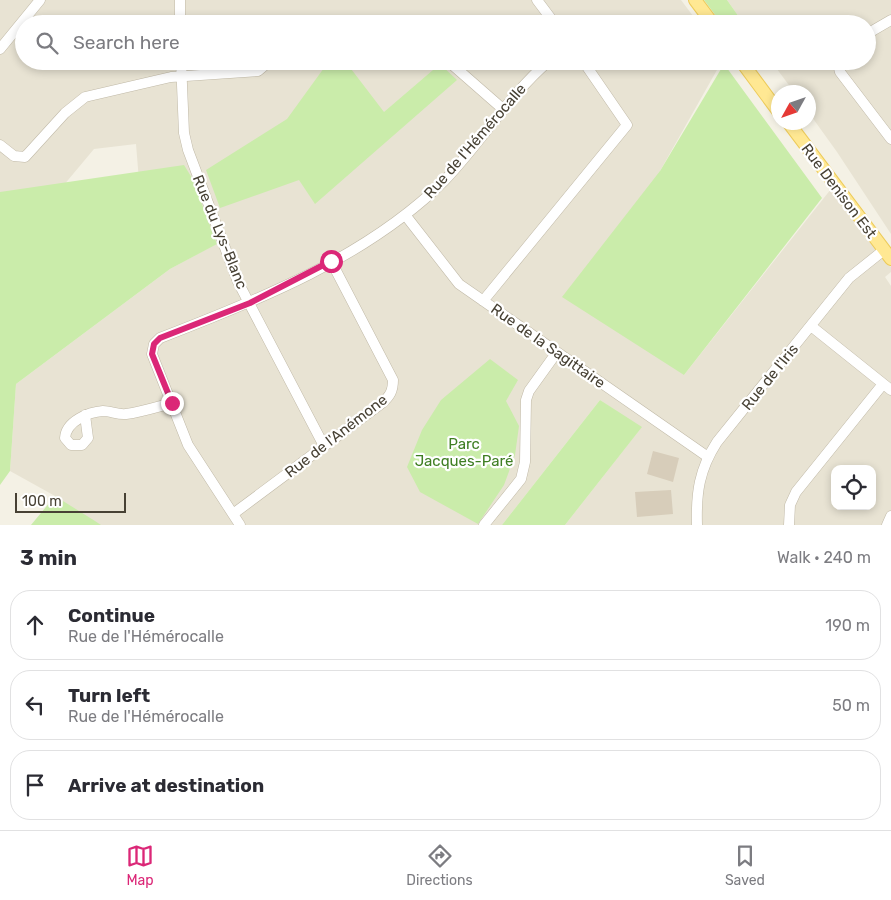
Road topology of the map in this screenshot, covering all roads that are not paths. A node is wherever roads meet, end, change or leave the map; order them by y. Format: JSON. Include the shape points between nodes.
{"nodes":[{"id":1,"x":40,"y":0,"type":"edge"},
{"id":2,"x":180,"y":0,"type":"edge"},
{"id":3,"x":537,"y":0,"type":"edge"},
{"id":4,"x":695,"y":0,"type":"edge"},
{"id":5,"x":28,"y":15,"type":"edge"},
{"id":6,"x":180,"y":15,"type":"edge"},
{"id":7,"x":548,"y":15,"type":"edge"},
{"id":8,"x":706,"y":15,"type":"edge"},
{"id":9,"x":891,"y":20,"type":"edge"},
{"id":10,"x":876,"y":29,"type":"edge"},
{"id":11,"x":15,"y":31,"type":"edge"},
{"id":12,"x":0,"y":49,"type":"edge"},
{"id":13,"x":182,"y":70,"type":"edge"},
{"id":14,"x":259,"y":70,"type":"edge"},
{"id":15,"x":458,"y":70,"type":"edge"},
{"id":16,"x":540,"y":70,"type":"edge"},
{"id":17,"x":589,"y":70,"type":"edge"},
{"id":18,"x":748,"y":70,"type":"edge"},
{"id":19,"x":839,"y":70,"type":"edge"},
{"id":20,"x":182,"y":77,"type":"junction"},
{"id":21,"x":771,"y":102,"type":"edge"},
{"id":22,"x":504,"y":110,"type":"junction"},
{"id":23,"x":794,"y":130,"type":"edge"},
{"id":24,"x":891,"y":139,"type":"edge"},
{"id":25,"x":0,"y":145,"type":"edge"},
{"id":26,"x":406,"y":216,"type":"junction"},
{"id":27,"x":888,"y":255,"type":"edge"},
{"id":28,"x":331,"y":261,"type":"junction"},
{"id":29,"x":483,"y":301,"type":"junction"},
{"id":30,"x":250,"y":303,"type":"junction"},
{"id":31,"x":811,"y":326,"type":"junction"},
{"id":32,"x":557,"y":352,"type":"junction"},
{"id":33,"x":887,"y":387,"type":"edge"},
{"id":34,"x":172,"y":403,"type":"junction"},
{"id":35,"x":85,"y":415,"type":"dead end"},
{"id":36,"x":324,"y":446,"type":"junction"},
{"id":37,"x":708,"y":457,"type":"junction"},
{"id":38,"x":233,"y":514,"type":"junction"},
{"id":39,"x":891,"y":516,"type":"edge"},
{"id":40,"x":240,"y":525,"type":"edge"},
{"id":41,"x":484,"y":525,"type":"edge"},
{"id":42,"x":697,"y":525,"type":"edge"},
{"id":43,"x":789,"y":525,"type":"edge"},
{"id":44,"x":886,"y":525,"type":"edge"}],
"edges":[{"from":1,"to":5,"type":"street"},
{"from":2,"to":6,"type":"street"},
{"from":3,"to":7,"type":"street"},
{"from":4,"to":8,"type":"main road"},
{"from":9,"to":10,"type":"street"},
{"from":11,"to":12,"type":"street"},
{"from":13,"to":20,"type":"street","name":"Rue du Lys-Blanc"},
{"from":14,"to":20,"type":"street"},
{"from":15,"to":22,"type":"street"},
{"from":16,"to":22,"type":"street","name":"Rue de l'Hémérocalle"},
{"from":17,"to":29,"type":"street","via":[[627,125]]},
{"from":18,"to":21,"type":"main road"},
{"from":19,"to":24,"type":"street"},
{"from":20,"to":25,"type":"street","via":[[156,79],[86,97],[65,113],[25,157],[14,156]]},
{"from":20,"to":30,"type":"street","name":"Rue du Lys-Blanc","via":[[184,133],[188,150],[238,282]]},
{"from":22,"to":26,"type":"street","name":"Rue de l'Hémérocalle","via":[[444,180]]},
{"from":23,"to":27,"type":"main road","name":"Rue Denison Est"},
{"from":26,"to":28,"type":"street","name":"Rue de l'Hémérocalle"},
{"from":26,"to":29,"type":"street","name":"Rue de la Sagittaire","via":[[454,280]]},
{"from":27,"to":31,"type":"street","name":"Rue de l'Iris","via":[[849,278]]},
{"from":28,"to":30,"type":"street","name":"Rue de l'Hémérocalle"},
{"from":28,"to":36,"type":"street","name":"Rue de l'Anémone","via":[[394,380],[390,397]]},
{"from":29,"to":32,"type":"street","name":"Rue de la Sagittaire"},
{"from":30,"to":34,"type":"street","name":"Rue de l'Hémérocalle","via":[[160,338],[154,344],[152,354]]},
{"from":30,"to":36,"type":"street","name":"Rue du Lys-Blanc"},
{"from":31,"to":33,"type":"street"},
{"from":31,"to":37,"type":"street","name":"Rue de l'Iris"},
{"from":32,"to":37,"type":"street","name":"Rue de la Sagittaire"},
{"from":32,"to":41,"type":"street","via":[[526,400],[522,479]]},
{"from":33,"to":43,"type":"street","via":[[796,492],[790,505]]},
{"from":34,"to":35,"type":"street","via":[[129,414],[103,411]]},
{"from":34,"to":38,"type":"street","name":"Rue de l'Hémérocalle","via":[[188,446]]},
{"from":36,"to":38,"type":"street","name":"Rue de l'Anémone"},
{"from":37,"to":42,"type":"street","name":"Rue de l'Iris","via":[[698,487]]},
{"from":38,"to":40,"type":"street","name":"Rue de l'Hémérocalle"},
{"from":39,"to":44,"type":"street"}]}
